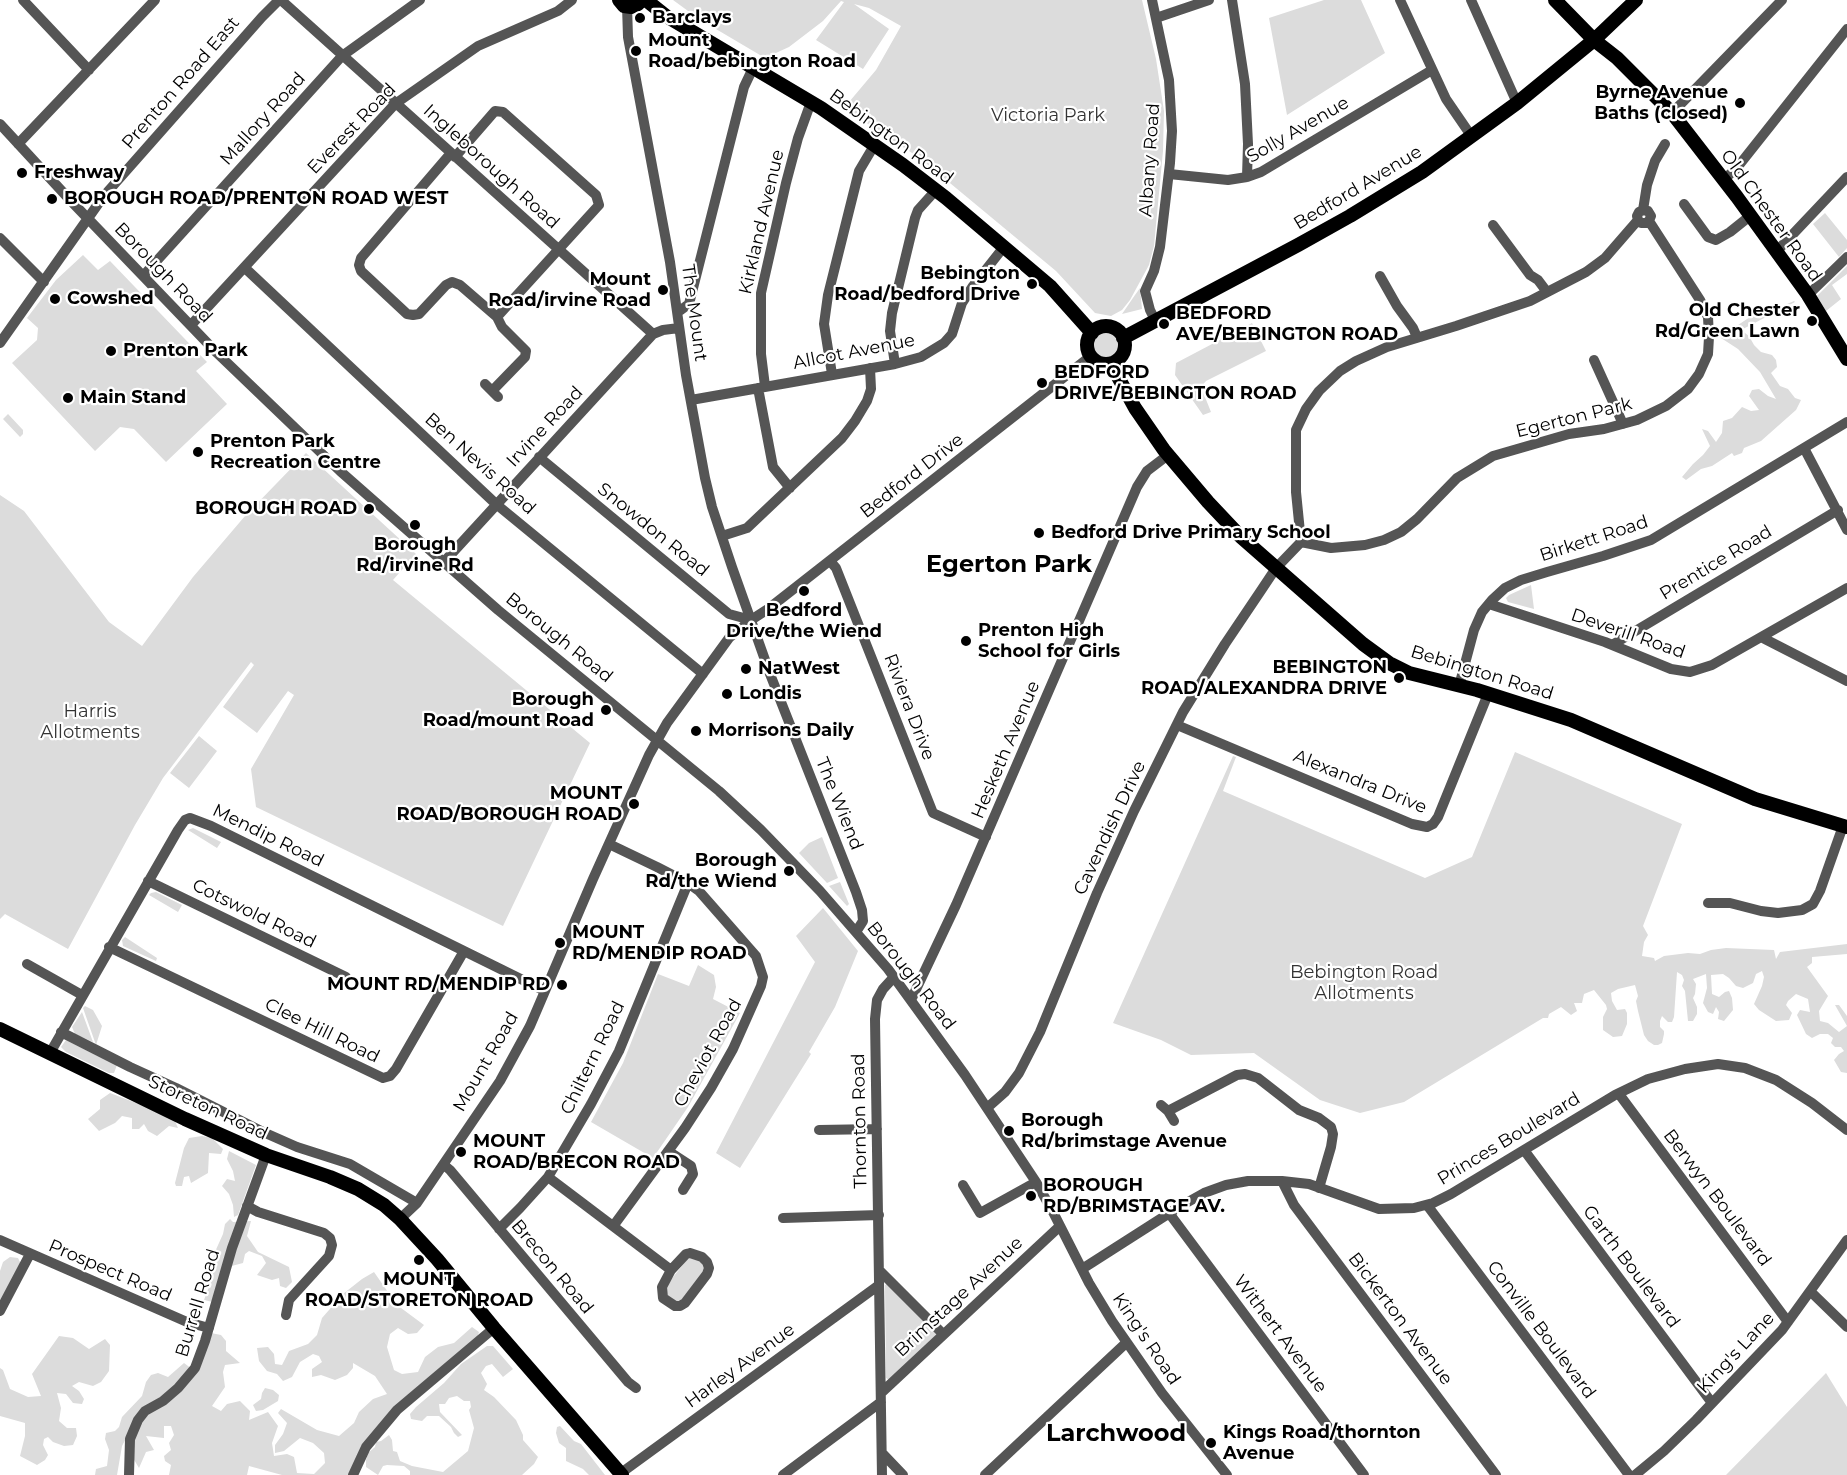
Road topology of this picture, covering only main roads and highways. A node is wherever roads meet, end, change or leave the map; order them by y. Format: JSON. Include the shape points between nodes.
{"nodes":[{"id":1,"x":644,"y":0,"type":"edge"},
{"id":2,"x":1555,"y":0,"type":"edge"},
{"id":3,"x":1636,"y":0,"type":"edge"},
{"id":4,"x":623,"y":3,"type":"edge"},
{"id":5,"x":1594,"y":40,"type":"junction"},
{"id":6,"x":1092,"y":333,"type":"junction"},
{"id":7,"x":1123,"y":338,"type":"junction"},
{"id":8,"x":1847,"y":359,"type":"edge"},
{"id":9,"x":1112,"y":364,"type":"junction"},
{"id":10,"x":1845,"y":827,"type":"edge"},
{"id":11,"x":0,"y":1029,"type":"edge"},
{"id":12,"x":621,"y":1474,"type":"edge"}],
"edges":[{"from":1,"to":4,"type":"main road","via":[[638,4]]},
{"from":1,"to":6,"type":"main road","name":"Bebington Road","via":[[875,144],[1050,286]]},
{"from":2,"to":5,"type":"main road","name":"Old Chester Road"},
{"from":3,"to":5,"type":"main road","name":"Bedford Avenue"},
{"from":5,"to":7,"type":"main road","name":"Bedford Avenue","via":[[1517,103],[1422,172],[1350,216]]},
{"from":5,"to":8,"type":"main road","name":"Old Chester Road","via":[[1672,113],[1808,295]]},
{"from":6,"to":7,"type":"main road","via":[[1108,327]]},
{"from":6,"to":9,"type":"main road","via":[[1088,343],[1091,356],[1099,363]]},
{"from":7,"to":9,"type":"main road","via":[[1123,354]]},
{"from":9,"to":10,"type":"main road","name":"Bebington Road","via":[[1135,408],[1208,502],[1241,537],[1389,663],[1409,673],[1571,720],[1755,799]]},
{"from":11,"to":12,"type":"main road","name":"Storeton Road","via":[[185,1119],[358,1189],[384,1205],[437,1260]]}]}
